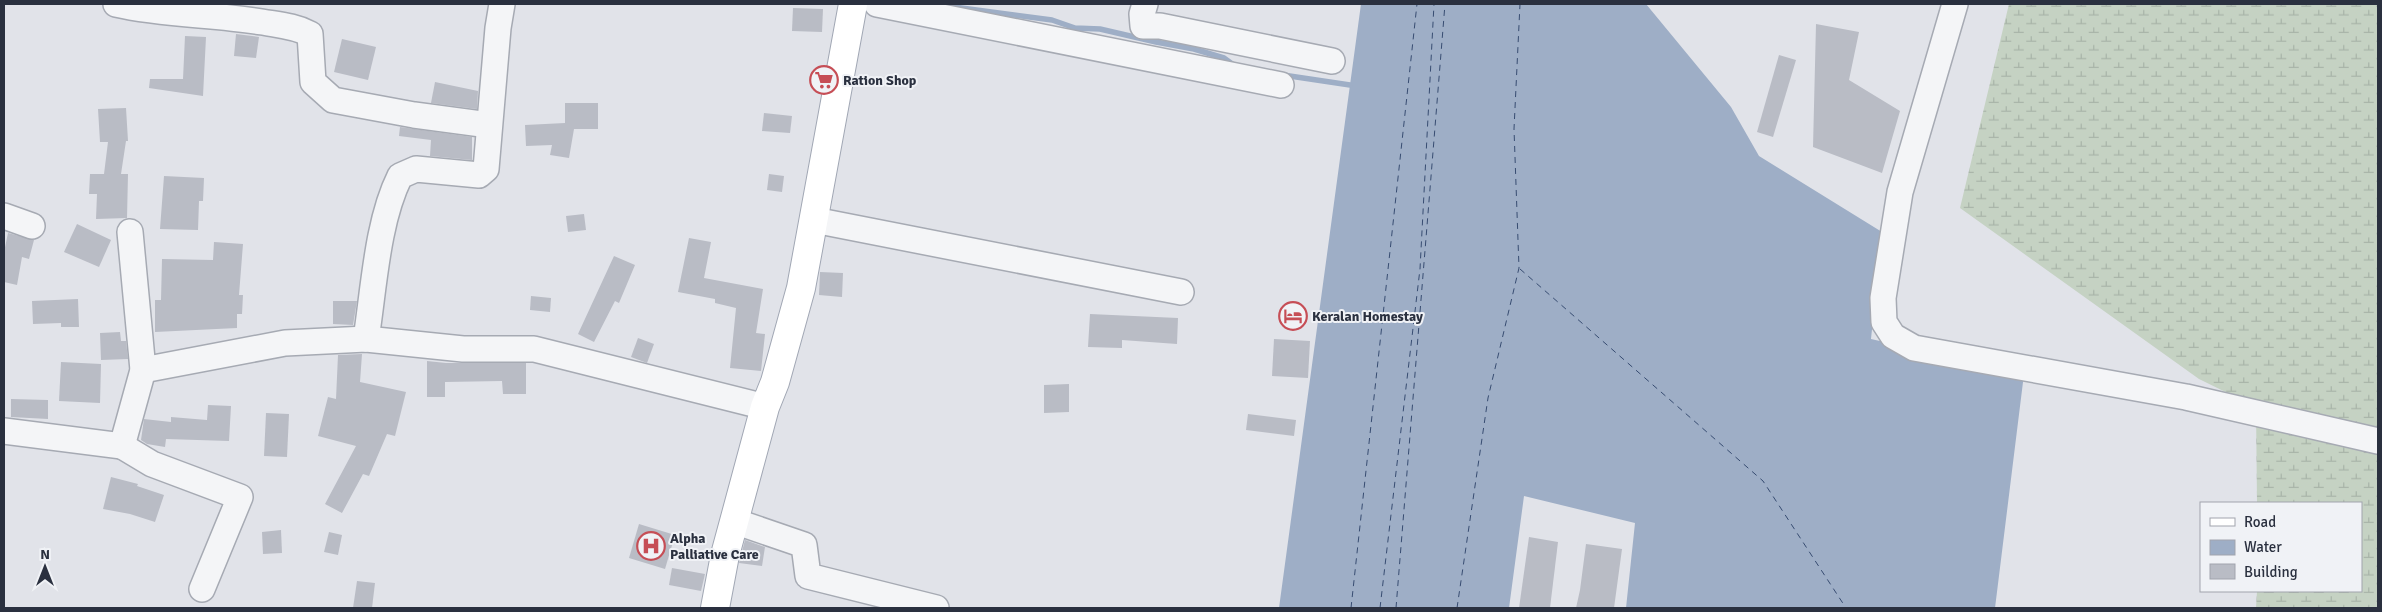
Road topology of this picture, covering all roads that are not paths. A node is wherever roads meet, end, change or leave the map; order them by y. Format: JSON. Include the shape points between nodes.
{"nodes":[{"id":1,"x":116,"y":4,"type":"edge"},
{"id":2,"x":502,"y":4,"type":"edge"},
{"id":3,"x":853,"y":4,"type":"edge"},
{"id":4,"x":877,"y":4,"type":"edge"},
{"id":5,"x":1145,"y":4,"type":"edge"},
{"id":6,"x":1955,"y":4,"type":"edge"},
{"id":7,"x":1332,"y":62,"type":"dead end"},
{"id":8,"x":1281,"y":85,"type":"dead end"},
{"id":9,"x":489,"y":125,"type":"junction"},
{"id":10,"x":4,"y":216,"type":"edge"},
{"id":11,"x":814,"y":220,"type":"junction"},
{"id":12,"x":32,"y":226,"type":"dead end"},
{"id":13,"x":130,"y":232,"type":"dead end"},
{"id":14,"x":1181,"y":292,"type":"dead end"},
{"id":15,"x":366,"y":339,"type":"junction"},
{"id":16,"x":143,"y":370,"type":"junction"},
{"id":17,"x":765,"y":407,"type":"junction"},
{"id":18,"x":4,"y":431,"type":"edge"},
{"id":19,"x":2378,"y":440,"type":"edge"},
{"id":20,"x":122,"y":446,"type":"junction"},
{"id":21,"x":734,"y":521,"type":"junction"},
{"id":22,"x":202,"y":589,"type":"dead end"},
{"id":23,"x":715,"y":608,"type":"edge"},
{"id":24,"x":936,"y":608,"type":"edge"}],
"edges":[{"from":1,"to":9,"type":"street","via":[[167,13],[228,16],[298,28],[310,34],[313,82],[334,100]]},
{"from":2,"to":9,"type":"street"},
{"from":3,"to":11,"type":"main road"},
{"from":4,"to":8,"type":"street"},
{"from":5,"to":7,"type":"street","via":[[1143,26],[1160,26]]},
{"from":6,"to":19,"type":"street","via":[[1900,192],[1883,298],[1884,322],[1893,336],[1914,348],[2186,397]]},
{"from":9,"to":15,"type":"street","via":[[486,169],[479,175],[416,169],[400,176],[386,214]]},
{"from":10,"to":12,"type":"street"},
{"from":11,"to":14,"type":"street"},
{"from":11,"to":17,"type":"main road","via":[[801,288]]},
{"from":13,"to":16,"type":"street"},
{"from":15,"to":16,"type":"street","via":[[285,343]]},
{"from":15,"to":17,"type":"street","via":[[463,349],[534,349]]},
{"from":16,"to":20,"type":"street"},
{"from":17,"to":21,"type":"main road"},
{"from":18,"to":20,"type":"street"},
{"from":20,"to":22,"type":"street","via":[[152,464],[240,496]]},
{"from":21,"to":23,"type":"main road"},
{"from":21,"to":24,"type":"street","via":[[804,545],[808,576]]}]}
